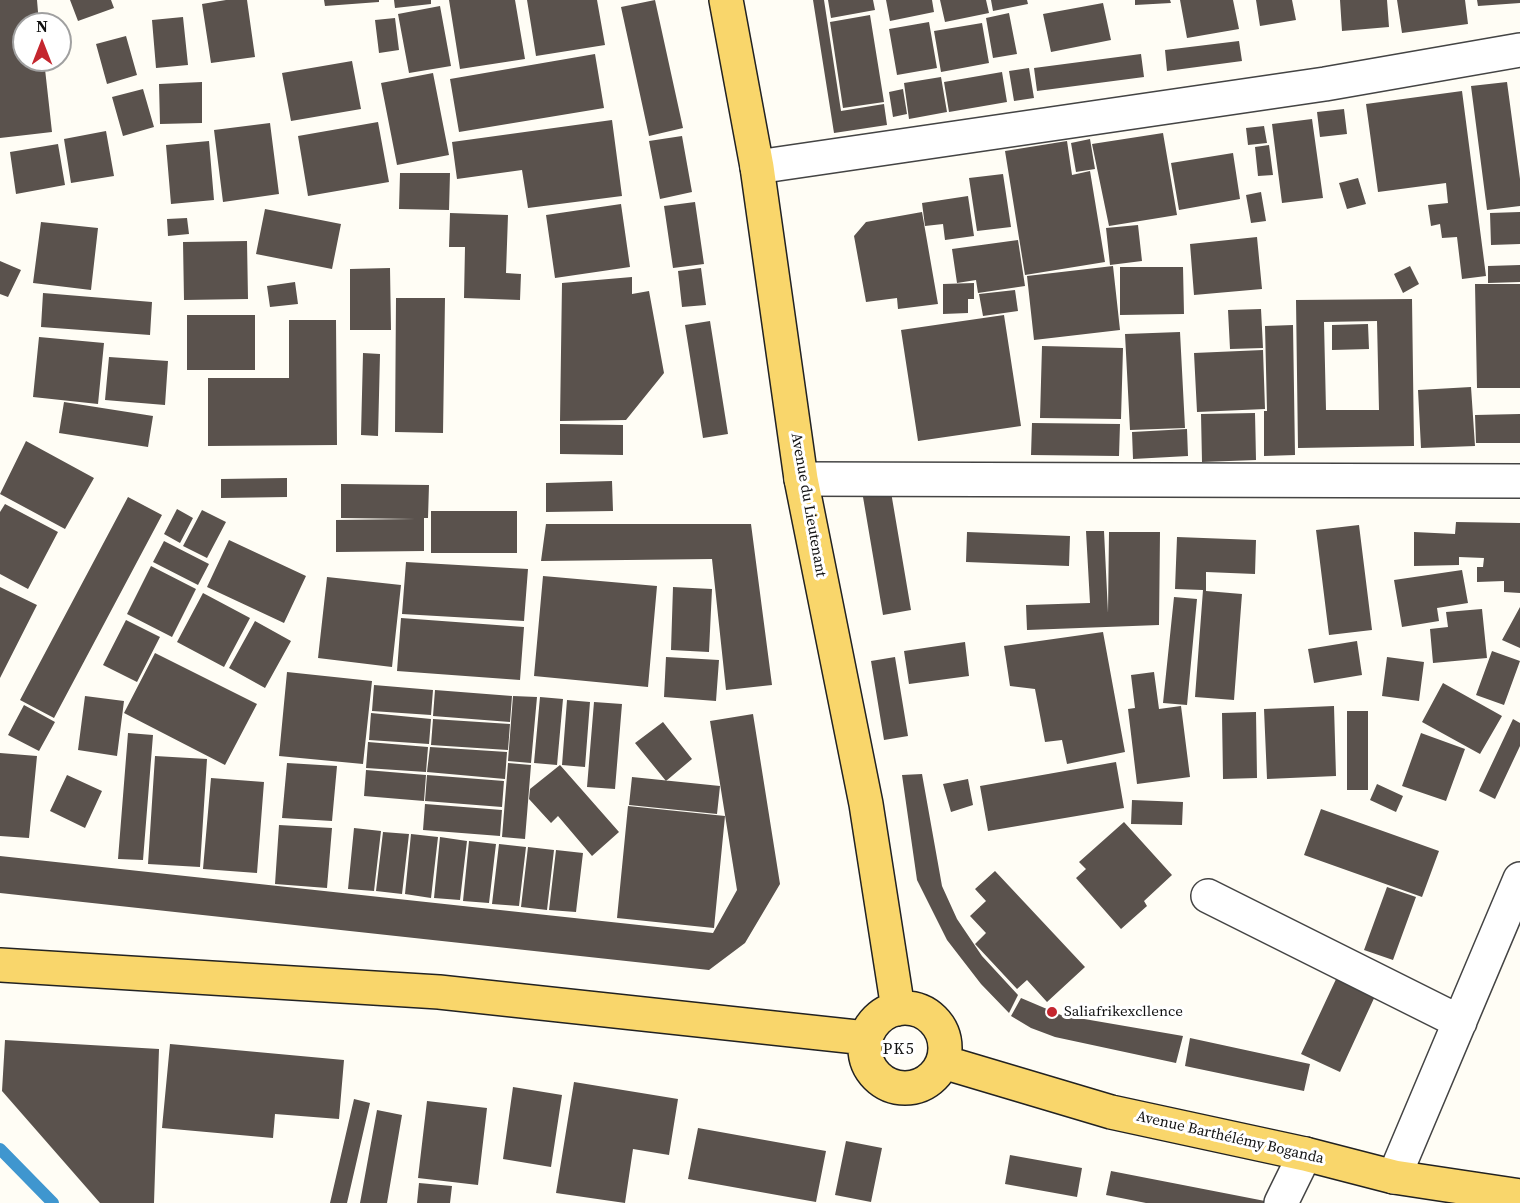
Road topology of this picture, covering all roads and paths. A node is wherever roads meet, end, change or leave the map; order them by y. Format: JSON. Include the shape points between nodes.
{"nodes":[{"id":1,"x":726,"y":0,"type":"edge"},
{"id":2,"x":1520,"y":50,"type":"edge"},
{"id":3,"x":757,"y":167,"type":"junction"},
{"id":4,"x":801,"y":479,"type":"junction"},
{"id":5,"x":1520,"y":481,"type":"edge"},
{"id":6,"x":1520,"y":879,"type":"edge"},
{"id":7,"x":1208,"y":896,"type":"dead end"},
{"id":8,"x":0,"y":965,"type":"edge"},
{"id":9,"x":898,"y":1009,"type":"junction"},
{"id":10,"x":1460,"y":1022,"type":"junction"},
{"id":11,"x":866,"y":1038,"type":"junction"},
{"id":12,"x":943,"y":1062,"type":"junction"},
{"id":13,"x":1305,"y":1154,"type":"junction"},
{"id":14,"x":1394,"y":1177,"type":"junction"},
{"id":15,"x":1520,"y":1196,"type":"edge"},
{"id":16,"x":1281,"y":1203,"type":"edge"}],
"edges":[{"from":1,"to":3,"type":"main road","name":"Avenue du Lieutenant"},
{"from":2,"to":3,"type":"street","via":[[1324,84]]},
{"from":3,"to":4,"type":"main road","name":"Avenue du Lieutenant"},
{"from":4,"to":5,"type":"street"},
{"from":4,"to":9,"type":"main road","name":"Avenue du Lieutenant","via":[[866,804]]},
{"from":6,"to":10,"type":"street"},
{"from":7,"to":10,"type":"street"},
{"from":8,"to":11,"type":"main road","via":[[439,992]]},
{"from":9,"to":11,"type":"main road","via":[[877,1020]]},
{"from":9,"to":12,"type":"main road","via":[[921,1011],[934,1020],[946,1048]]},
{"from":10,"to":14,"type":"street"},
{"from":11,"to":12,"type":"main road","via":[[868,1064],[876,1077],[889,1085],[905,1089],[922,1085],[934,1077]]},
{"from":12,"to":13,"type":"main road","name":"Avenue Barthélémy Boganda","via":[[1111,1112]]},
{"from":13,"to":14,"type":"main road","name":"Avenue Barthélémy Boganda"},
{"from":13,"to":16,"type":"street"},
{"from":14,"to":15,"type":"main road","name":"Avenue Barthélémy Boganda"}]}
